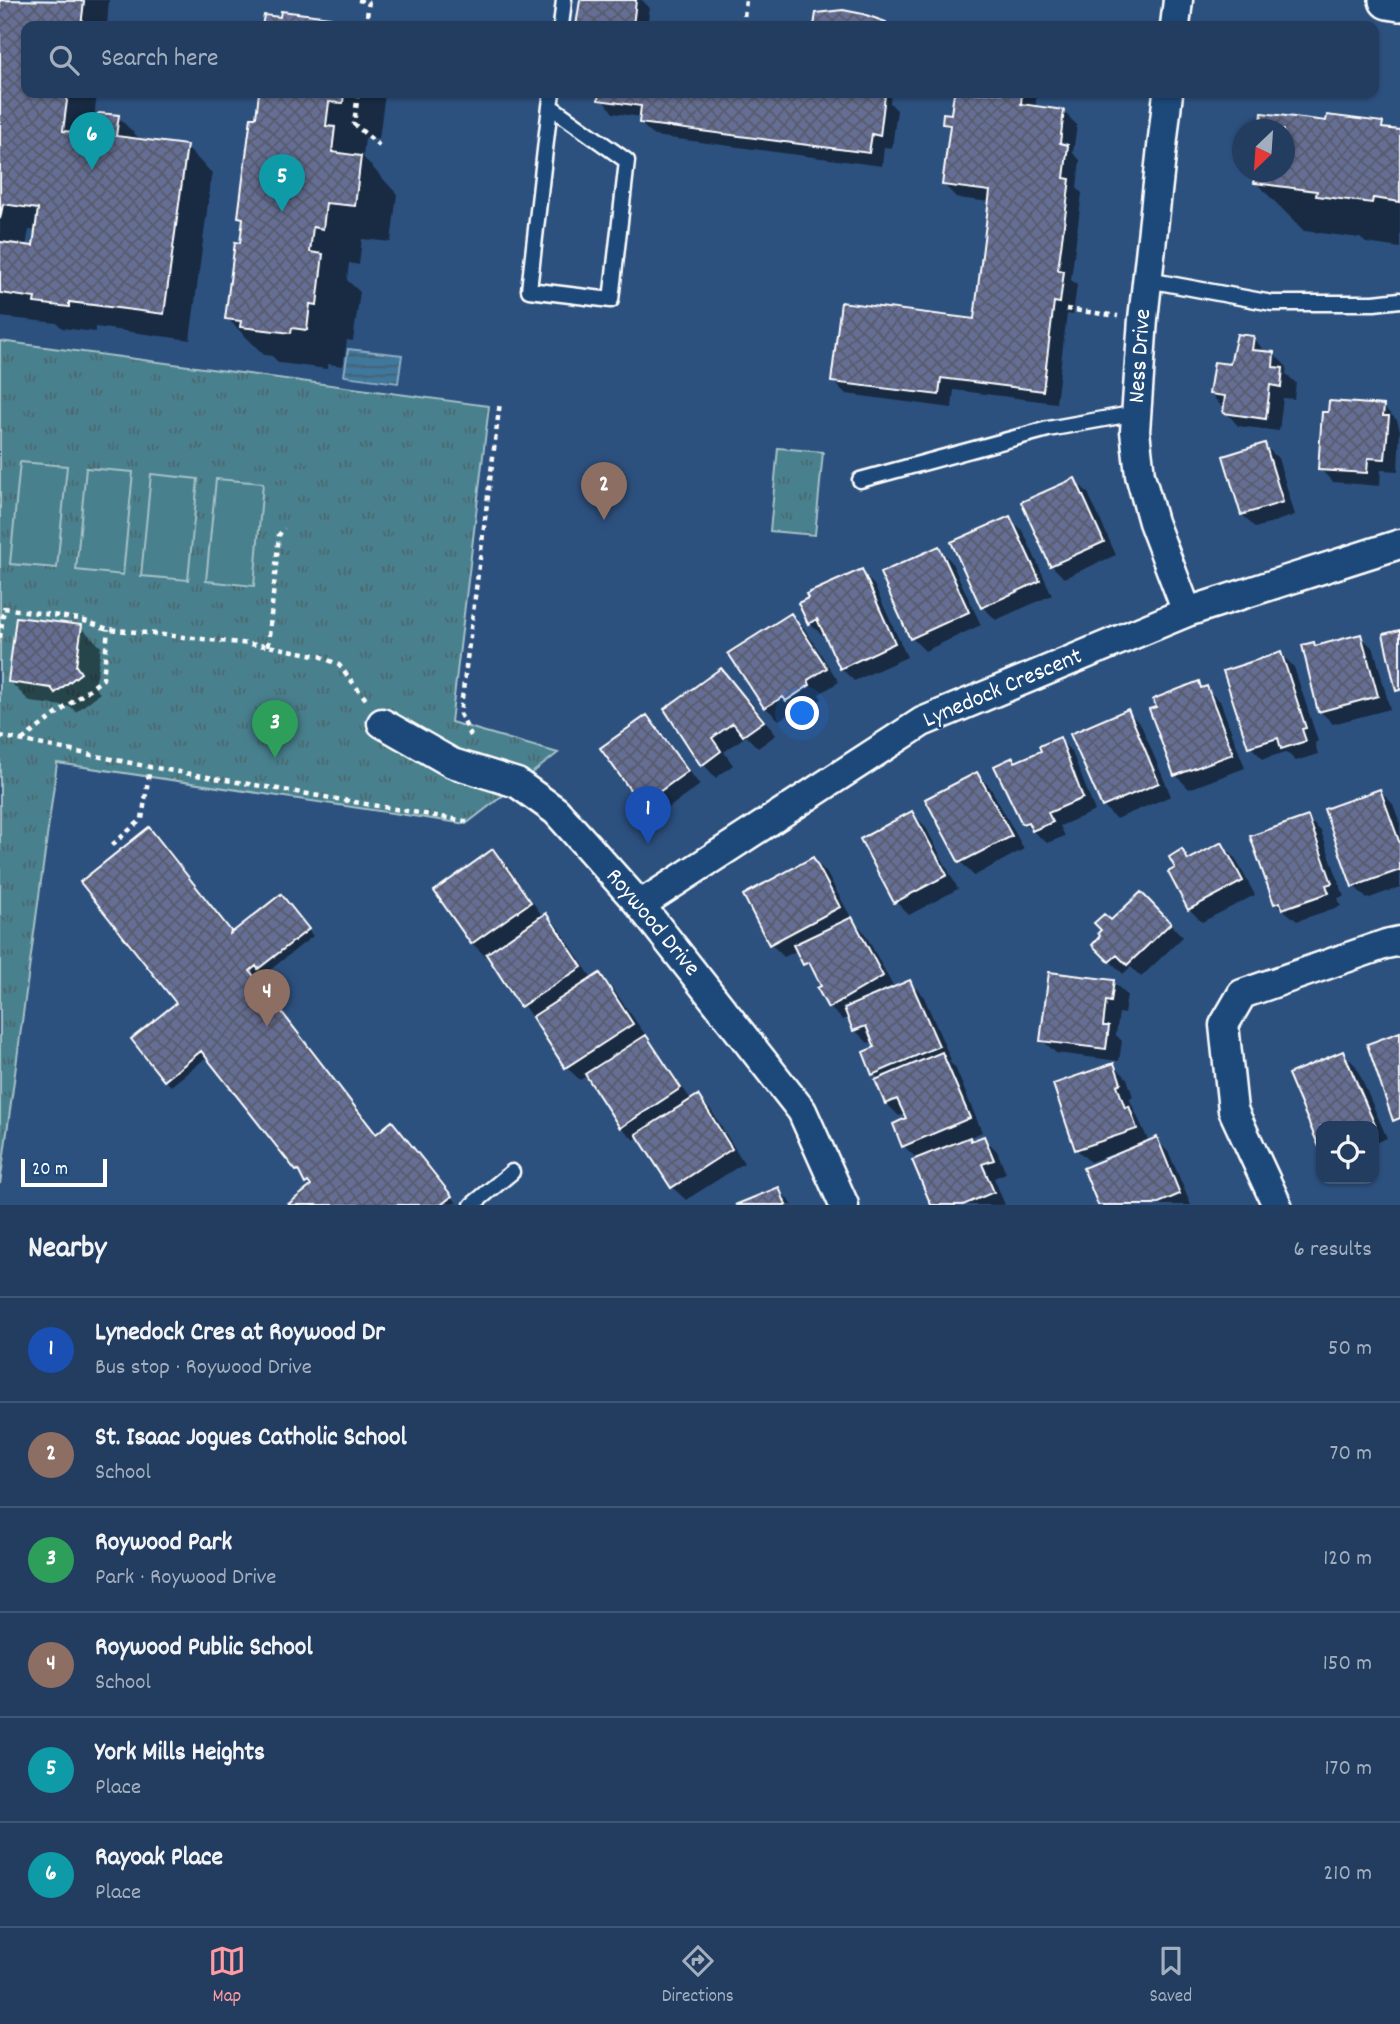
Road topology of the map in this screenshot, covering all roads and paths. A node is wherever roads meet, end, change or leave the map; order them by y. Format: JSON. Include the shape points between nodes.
{"nodes":[{"id":1,"x":358,"y":0,"type":"edge"},
{"id":2,"x":564,"y":0,"type":"edge"},
{"id":3,"x":746,"y":0,"type":"edge"},
{"id":4,"x":1178,"y":0,"type":"edge"},
{"id":5,"x":1388,"y":0,"type":"edge"},
{"id":6,"x":369,"y":1,"type":"edge"},
{"id":7,"x":1400,"y":2,"type":"edge"},
{"id":8,"x":367,"y":21,"type":"edge"},
{"id":9,"x":562,"y":21,"type":"edge"},
{"id":10,"x":744,"y":21,"type":"edge"},
{"id":11,"x":1176,"y":21,"type":"edge"},
{"id":12,"x":357,"y":98,"type":"edge"},
{"id":13,"x":1167,"y":98,"type":"edge"},
{"id":14,"x":551,"y":99,"type":"edge"},
{"id":15,"x":383,"y":149,"type":"dead end"},
{"id":16,"x":1148,"y":281,"type":"junction"},
{"id":17,"x":1400,"y":300,"type":"edge"},
{"id":18,"x":1066,"y":309,"type":"dead end"},
{"id":19,"x":1143,"y":319,"type":"junction"},
{"id":20,"x":500,"y":402,"type":"dead end"},
{"id":21,"x":1137,"y":413,"type":"junction"},
{"id":22,"x":860,"y":480,"type":"dead end"},
{"id":23,"x":284,"y":528,"type":"dead end"},
{"id":24,"x":1400,"y":544,"type":"edge"},
{"id":25,"x":1187,"y":612,"type":"junction"},
{"id":26,"x":108,"y":629,"type":"junction"},
{"id":27,"x":0,"y":638,"type":"edge"},
{"id":28,"x":268,"y":646,"type":"junction"},
{"id":29,"x":382,"y":723,"type":"joint"},
{"id":30,"x":0,"y":736,"type":"edge"},
{"id":31,"x":471,"y":736,"type":"dead end"},
{"id":32,"x":22,"y":740,"type":"junction"},
{"id":33,"x":150,"y":767,"type":"junction"},
{"id":34,"x":471,"y":822,"type":"dead end"},
{"id":35,"x":112,"y":845,"type":"dead end"},
{"id":36,"x":640,"y":905,"type":"junction"},
{"id":37,"x":1400,"y":942,"type":"edge"},
{"id":38,"x":512,"y":1172,"type":"dead end"},
{"id":39,"x":472,"y":1205,"type":"edge"},
{"id":40,"x":845,"y":1205,"type":"edge"},
{"id":41,"x":1277,"y":1205,"type":"edge"}],
"edges":[{"from":1,"to":6,"type":"path"},
{"from":2,"to":9,"type":"lane"},
{"from":3,"to":10,"type":"path"},
{"from":4,"to":11,"type":"street"},
{"from":5,"to":7,"type":"street"},
{"from":6,"to":8,"type":"path"},
{"from":12,"to":15,"type":"path","via":[[354,124]]},
{"from":13,"to":16,"type":"street","name":"Ness Drive"},
{"from":14,"to":14,"type":"lane","via":[[529,290],[611,300],[627,161]]},
{"from":16,"to":17,"type":"lane","via":[[1272,303]]},
{"from":16,"to":19,"type":"street","name":"Ness Drive"},
{"from":18,"to":19,"type":"path"},
{"from":19,"to":21,"type":"street","name":"Ness Drive"},
{"from":20,"to":31,"type":"path","via":[[460,714]]},
{"from":21,"to":22,"type":"lane","via":[[1048,429]]},
{"from":21,"to":25,"type":"street","name":"Ness Drive","via":[[1140,475]]},
{"from":23,"to":28,"type":"path","via":[[279,535]]},
{"from":24,"to":25,"type":"street","name":"Lynedock Crescent"},
{"from":25,"to":36,"type":"street","name":"Lynedock Crescent","via":[[922,722]]},
{"from":26,"to":27,"type":"path","via":[[79,619],[4,608]]},
{"from":26,"to":28,"type":"path"},
{"from":26,"to":32,"type":"path","via":[[103,678]]},
{"from":28,"to":29,"type":"path","via":[[320,656],[339,665]]},
{"from":29,"to":36,"type":"street","name":"Roywood Drive","via":[[452,763],[517,783],[556,811]]},
{"from":30,"to":32,"type":"path"},
{"from":32,"to":33,"type":"path"},
{"from":33,"to":34,"type":"path"},
{"from":33,"to":35,"type":"path","via":[[142,819]]},
{"from":36,"to":40,"type":"street","name":"Roywood Drive","via":[[802,1111]]},
{"from":37,"to":41,"type":"street","via":[[1242,994],[1224,1025],[1233,1110]]},
{"from":38,"to":39,"type":"lane"}]}
